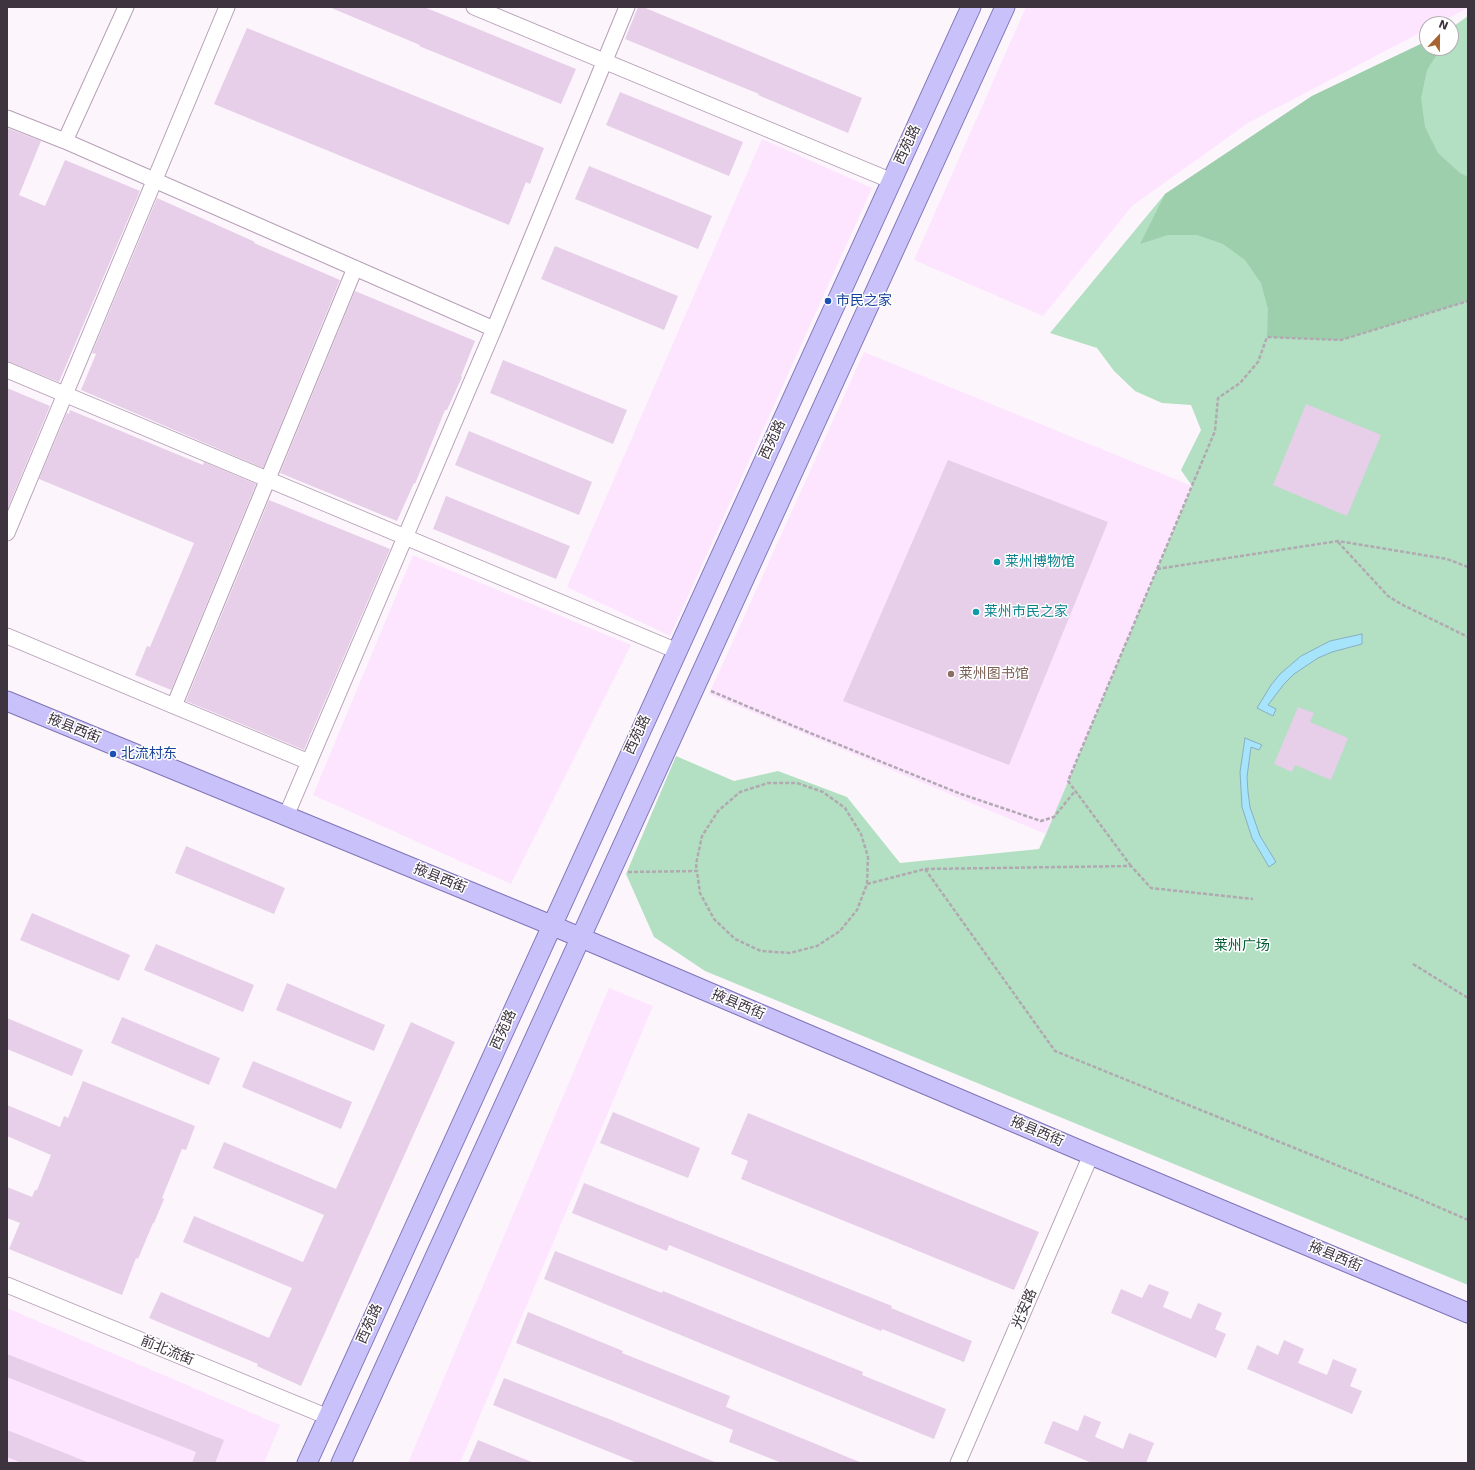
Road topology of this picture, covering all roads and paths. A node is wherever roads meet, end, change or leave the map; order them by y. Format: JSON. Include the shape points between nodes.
{"nodes":[{"id":1,"x":126,"y":7,"type":"edge"},
{"id":2,"x":227,"y":7,"type":"edge"},
{"id":3,"x":474,"y":7,"type":"edge"},
{"id":4,"x":627,"y":7,"type":"edge"},
{"id":5,"x":971,"y":7,"type":"edge"},
{"id":6,"x":1005,"y":7,"type":"edge"},
{"id":7,"x":606,"y":62,"type":"junction"},
{"id":8,"x":7,"y":118,"type":"edge"},
{"id":9,"x":65,"y":141,"type":"junction"},
{"id":10,"x":154,"y":180,"type":"junction"},
{"id":11,"x":892,"y":181,"type":"junction"},
{"id":12,"x":355,"y":268,"type":"junction"},
{"id":13,"x":1468,"y":301,"type":"edge"},
{"id":14,"x":494,"y":329,"type":"junction"},
{"id":15,"x":7,"y":370,"type":"edge"},
{"id":16,"x":65,"y":394,"type":"junction"},
{"id":17,"x":268,"y":480,"type":"junction"},
{"id":18,"x":7,"y":533,"type":"edge"},
{"id":19,"x":405,"y":538,"type":"junction"},
{"id":20,"x":1338,"y":542,"type":"junction"},
{"id":21,"x":1468,"y":567,"type":"edge"},
{"id":22,"x":1158,"y":569,"type":"junction"},
{"id":23,"x":7,"y":636,"type":"edge"},
{"id":24,"x":1468,"y":637,"type":"edge"},
{"id":25,"x":677,"y":651,"type":"junction"},
{"id":26,"x":696,"y":685,"type":"junction"},
{"id":27,"x":7,"y":701,"type":"edge"},
{"id":28,"x":174,"y":706,"type":"junction"},
{"id":29,"x":309,"y":762,"type":"junction"},
{"id":30,"x":1075,"y":791,"type":"junction"},
{"id":31,"x":286,"y":816,"type":"junction"},
{"id":32,"x":1131,"y":866,"type":"junction"},
{"id":33,"x":925,"y":869,"type":"junction"},
{"id":34,"x":697,"y":871,"type":"junction"},
{"id":35,"x":610,"y":873,"type":"junction"},
{"id":36,"x":867,"y":884,"type":"junction"},
{"id":37,"x":1253,"y":899,"type":"dead end"},
{"id":38,"x":551,"y":925,"type":"junction"},
{"id":39,"x":580,"y":937,"type":"junction"},
{"id":40,"x":1412,"y":964,"type":"dead end"},
{"id":41,"x":1468,"y":998,"type":"edge"},
{"id":42,"x":1091,"y":1155,"type":"junction"},
{"id":43,"x":1468,"y":1220,"type":"edge"},
{"id":44,"x":7,"y":1285,"type":"edge"},
{"id":45,"x":1468,"y":1313,"type":"edge"},
{"id":46,"x":328,"y":1417,"type":"junction"},
{"id":47,"x":307,"y":1463,"type":"edge"},
{"id":48,"x":341,"y":1463,"type":"edge"},
{"id":49,"x":958,"y":1463,"type":"edge"}],
"edges":[{"from":1,"to":9,"type":"street"},
{"from":2,"to":10,"type":"street"},
{"from":3,"to":7,"type":"street"},
{"from":4,"to":7,"type":"street"},
{"from":5,"to":11,"type":"main road","name":"西苑路"},
{"from":6,"to":26,"type":"main road"},
{"from":7,"to":11,"type":"street"},
{"from":7,"to":14,"type":"street"},
{"from":8,"to":9,"type":"street"},
{"from":9,"to":10,"type":"street"},
{"from":10,"to":12,"type":"street"},
{"from":10,"to":16,"type":"street"},
{"from":11,"to":25,"type":"main road","name":"西苑路"},
{"from":12,"to":14,"type":"street"},
{"from":12,"to":17,"type":"street"},
{"from":13,"to":22,"type":"path","via":[[1341,340],[1267,337],[1258,362],[1240,384],[1218,398],[1215,431]]},
{"from":14,"to":19,"type":"street"},
{"from":15,"to":16,"type":"street"},
{"from":16,"to":17,"type":"street"},
{"from":16,"to":18,"type":"street"},
{"from":17,"to":19,"type":"street"},
{"from":17,"to":28,"type":"street"},
{"from":19,"to":25,"type":"street"},
{"from":19,"to":29,"type":"street"},
{"from":20,"to":21,"type":"path","via":[[1447,559]]},
{"from":20,"to":22,"type":"path"},
{"from":20,"to":24,"type":"path","via":[[1388,596]]},
{"from":22,"to":30,"type":"path","via":[[1068,781]]},
{"from":23,"to":28,"type":"street"},
{"from":25,"to":38,"type":"main road","name":"西苑路"},
{"from":26,"to":30,"type":"path","via":[[961,794],[1041,821],[1054,816]]},
{"from":26,"to":35,"type":"main road"},
{"from":27,"to":31,"type":"main road","name":"掖县西街"},
{"from":28,"to":29,"type":"street"},
{"from":29,"to":31,"type":"street"},
{"from":30,"to":32,"type":"path"},
{"from":31,"to":38,"type":"main road","name":"掖县西街"},
{"from":32,"to":33,"type":"path"},
{"from":32,"to":37,"type":"path","via":[[1151,888]]},
{"from":33,"to":36,"type":"path"},
{"from":33,"to":43,"type":"path","via":[[1055,1051]]},
{"from":34,"to":35,"type":"path"},
{"from":34,"to":36,"type":"path","via":[[700,893],[714,919],[735,939],[762,951],[790,953],[817,946],[840,931],[857,910]]},
{"from":34,"to":36,"type":"path","via":[[702,836],[718,811],[740,792],[768,783],[797,783],[823,792],[845,808],[861,834],[868,857]]},
{"from":35,"to":39,"type":"main road"},
{"from":38,"to":39,"type":"main road","name":"掖县西街"},
{"from":38,"to":46,"type":"main road","name":"西苑路"},
{"from":39,"to":42,"type":"main road","name":"掖县西街"},
{"from":39,"to":48,"type":"main road"},
{"from":40,"to":41,"type":"path"},
{"from":42,"to":45,"type":"main road","name":"掖县西街"},
{"from":42,"to":49,"type":"street","name":"光安路"},
{"from":44,"to":46,"type":"street","name":"前北流街"},
{"from":46,"to":47,"type":"main road","name":"西苑路"}]}
